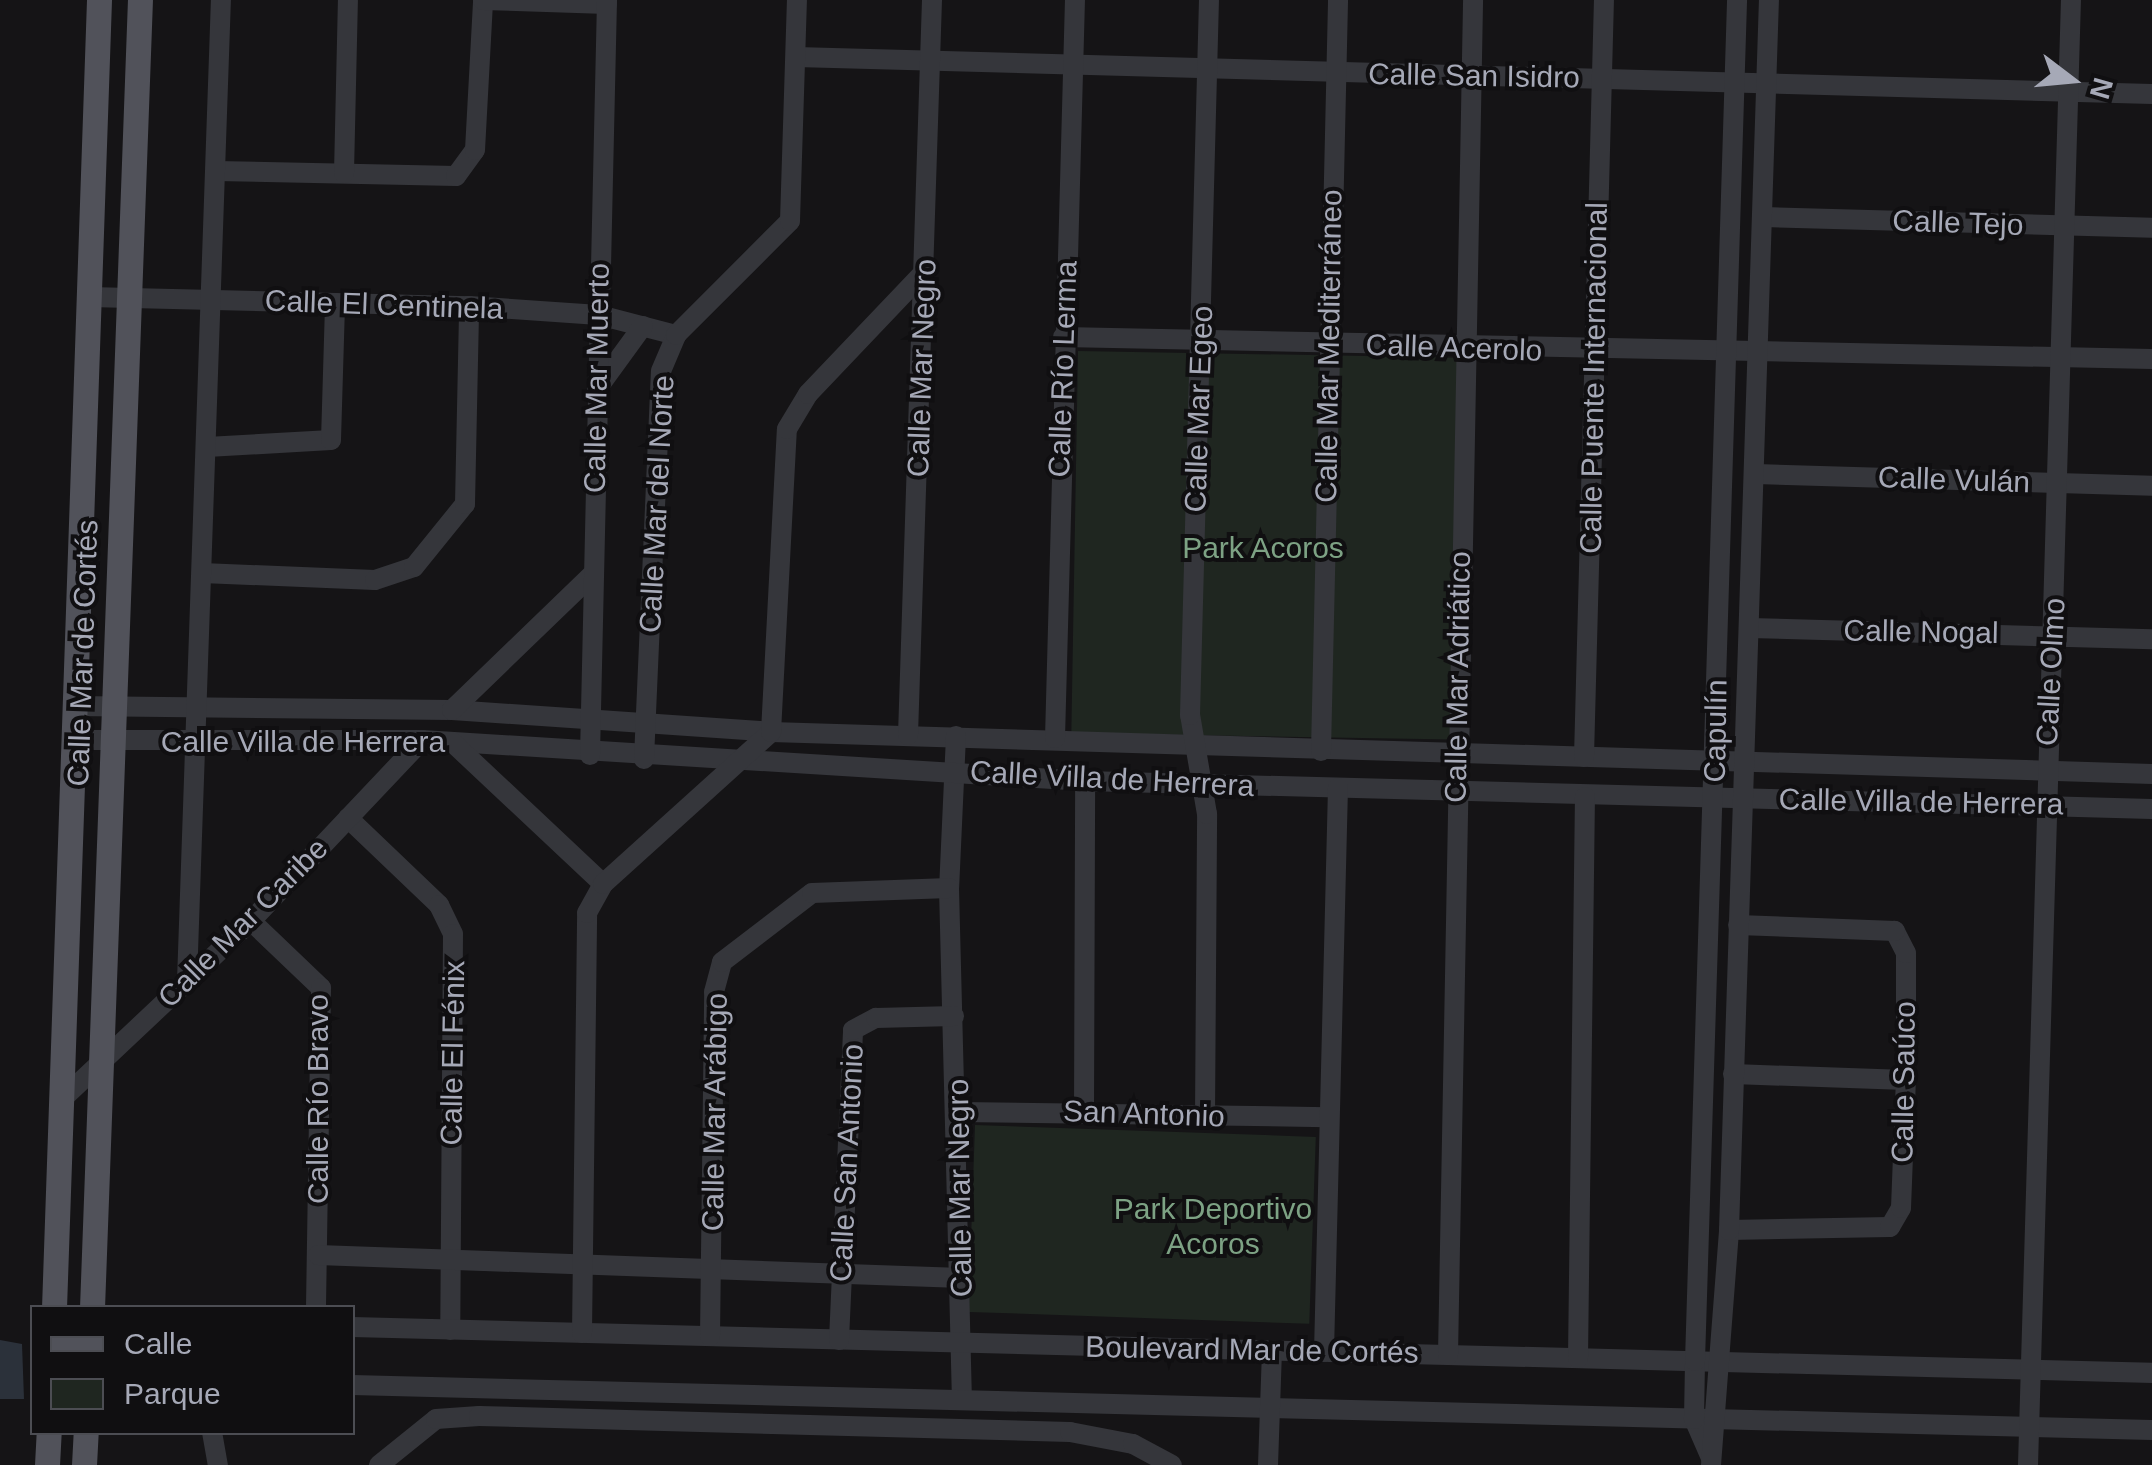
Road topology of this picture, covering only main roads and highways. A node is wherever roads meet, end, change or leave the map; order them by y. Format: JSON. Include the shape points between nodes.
{"nodes":[{"id":1,"x":99,"y":0,"type":"edge"},
{"id":2,"x":140,"y":0,"type":"edge"},
{"id":3,"x":54,"y":1305,"type":"edge"},
{"id":4,"x":92,"y":1305,"type":"edge"},
{"id":5,"x":49,"y":1435,"type":"edge"},
{"id":6,"x":86,"y":1435,"type":"edge"},
{"id":7,"x":48,"y":1465,"type":"edge"},
{"id":8,"x":84,"y":1465,"type":"edge"}],
"edges":[{"from":1,"to":3,"type":"main road","name":"Calle Mar de Cortés"},
{"from":2,"to":4,"type":"main road","name":"Calle Mar de Cortés"},
{"from":5,"to":7,"type":"main road"},
{"from":6,"to":8,"type":"main road"}]}
